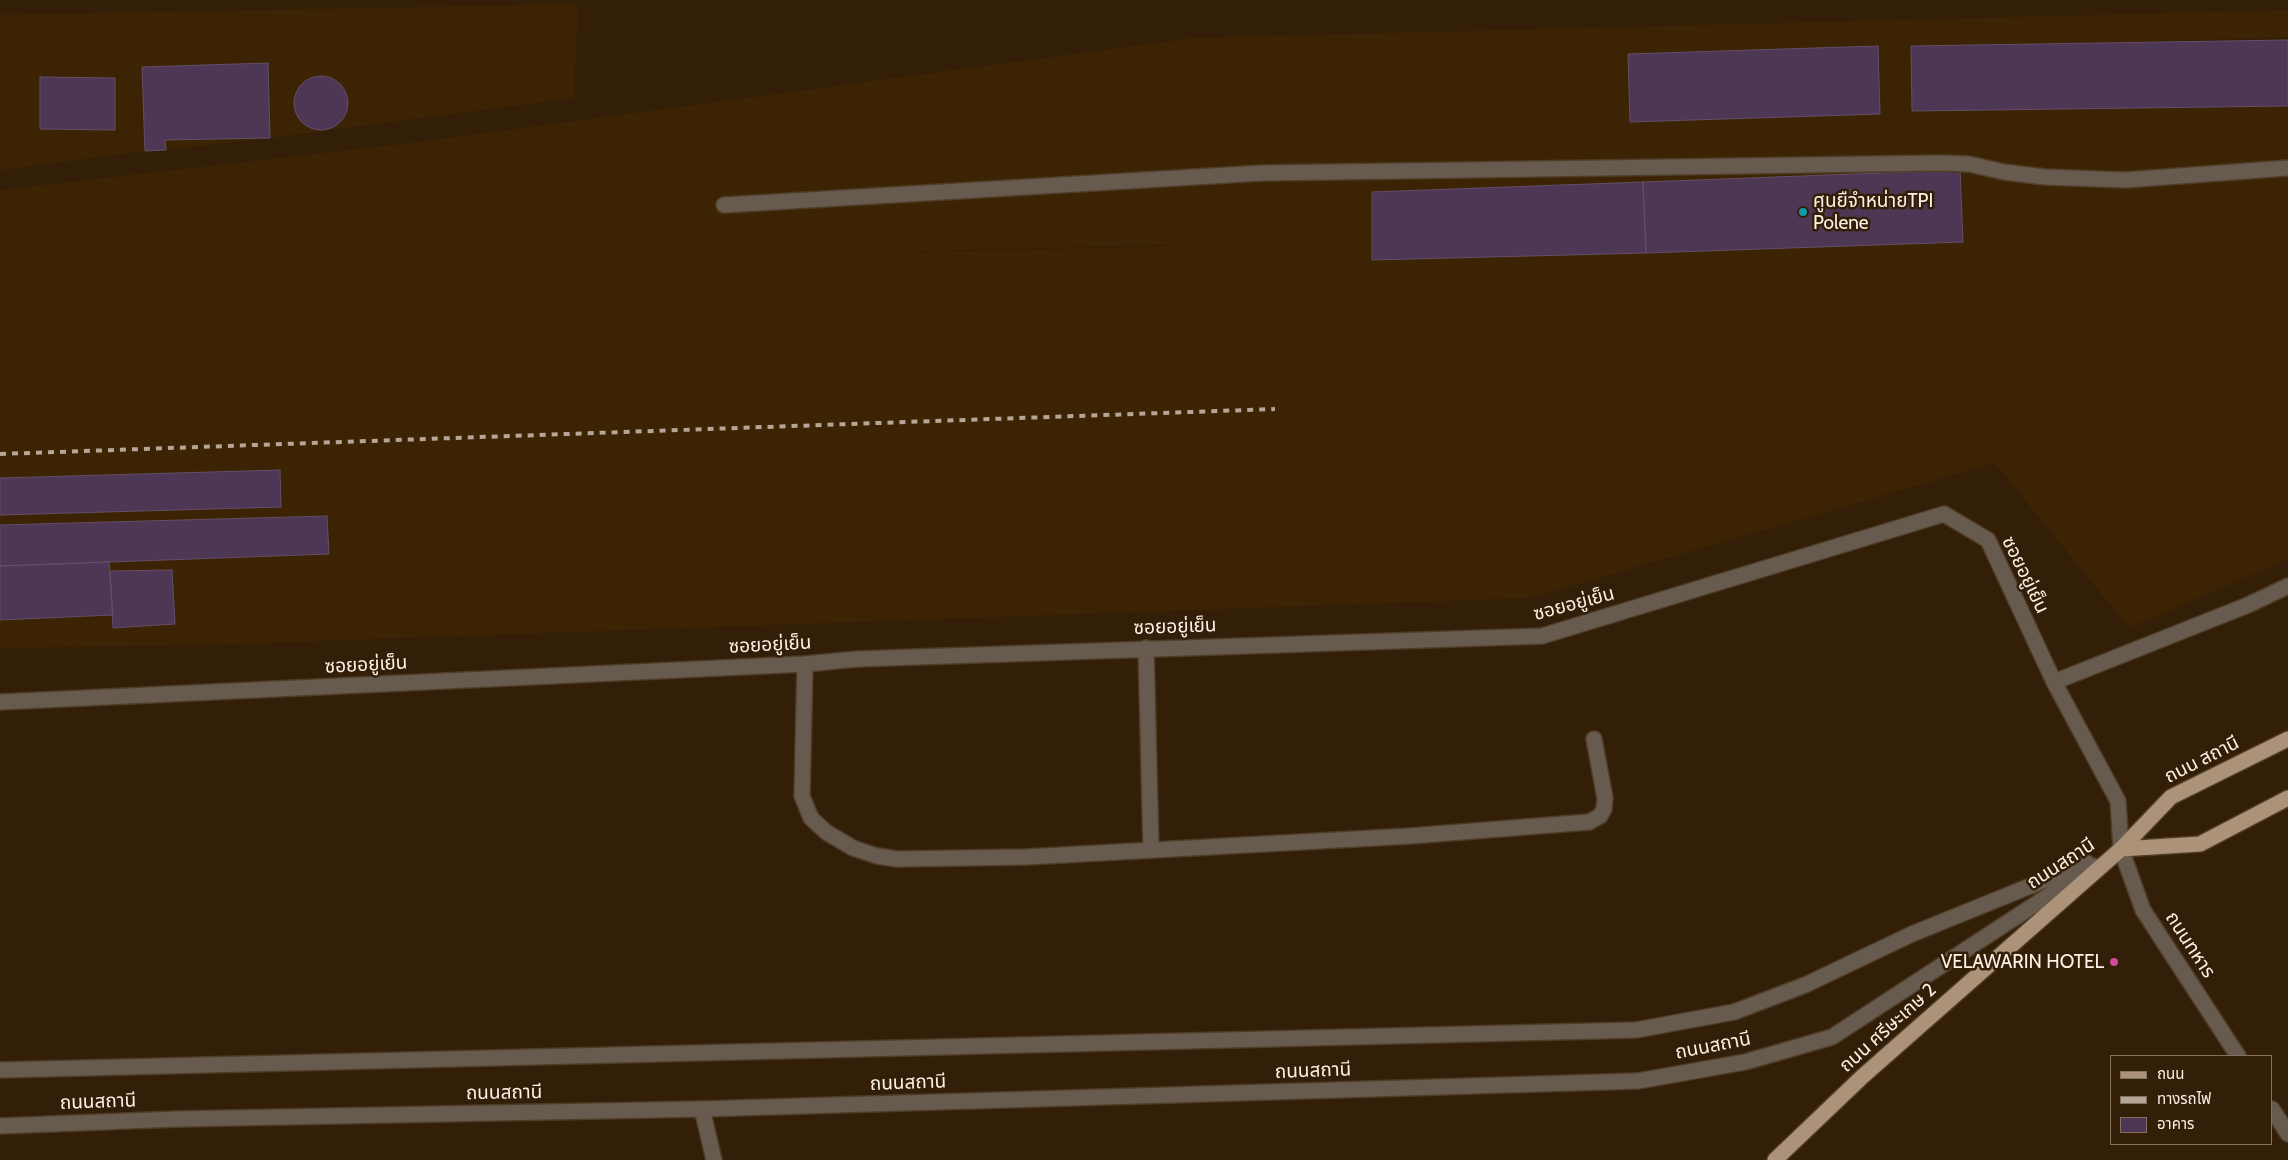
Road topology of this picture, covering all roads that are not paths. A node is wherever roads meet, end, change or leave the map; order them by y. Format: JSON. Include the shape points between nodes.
{"nodes":[{"id":1,"x":2288,"y":168,"type":"edge"},
{"id":2,"x":724,"y":205,"type":"dead end"},
{"id":3,"x":2288,"y":586,"type":"edge"},
{"id":4,"x":1146,"y":648,"type":"junction"},
{"id":5,"x":805,"y":664,"type":"junction"},
{"id":6,"x":2054,"y":682,"type":"junction"},
{"id":7,"x":0,"y":702,"type":"edge"},
{"id":8,"x":2288,"y":738,"type":"edge"},
{"id":9,"x":1594,"y":739,"type":"dead end"},
{"id":10,"x":2288,"y":798,"type":"edge"},
{"id":11,"x":1152,"y":849,"type":"junction"},
{"id":12,"x":2121,"y":849,"type":"junction"},
{"id":13,"x":2237,"y":1055,"type":"edge"},
{"id":14,"x":0,"y":1070,"type":"edge"},
{"id":15,"x":702,"y":1109,"type":"junction"},
{"id":16,"x":2273,"y":1111,"type":"edge"},
{"id":17,"x":0,"y":1126,"type":"edge"},
{"id":18,"x":2288,"y":1134,"type":"edge"},
{"id":19,"x":714,"y":1160,"type":"edge"},
{"id":20,"x":1775,"y":1160,"type":"edge"}],
"edges":[{"from":1,"to":2,"type":"street","via":[[2125,180],[2045,177],[1969,164],[1941,163],[1272,173]]},
{"from":3,"to":6,"type":"street"},
{"from":4,"to":5,"type":"street","name":"ซอยอยู่เย็น","via":[[858,659]]},
{"from":4,"to":6,"type":"street","name":"ซอยอยู่เย็น","via":[[1542,636],[1944,514],[1988,540]]},
{"from":4,"to":11,"type":"street"},
{"from":5,"to":7,"type":"street","name":"ซอยอยู่เย็น"},
{"from":5,"to":11,"type":"street","via":[[802,796],[812,818],[839,840],[877,856],[898,859],[1026,857]]},
{"from":6,"to":12,"type":"street","name":"ซอยอยู่เย็น","via":[[2118,801]]},
{"from":8,"to":12,"type":"main road","name":"ถนน สถานี","via":[[2171,797]]},
{"from":9,"to":11,"type":"street","via":[[1604,804],[1600,816],[1589,822],[1410,836]]},
{"from":10,"to":12,"type":"main road","via":[[2200,844]]},
{"from":12,"to":13,"type":"street","name":"ถนนทหาร","via":[[2142,910]]},
{"from":12,"to":14,"type":"street","name":"ถนนสถานี","via":[[1912,934],[1805,985],[1734,1012],[1636,1030]]},
{"from":12,"to":15,"type":"street","name":"ถนนสถานี","via":[[1832,1038],[1745,1062],[1638,1081]]},
{"from":12,"to":20,"type":"main road","name":"ถนน ศรีษะเกษ 2","via":[[1863,1076]]},
{"from":15,"to":17,"type":"street","name":"ถนนสถานี","via":[[186,1118]]},
{"from":15,"to":19,"type":"street"},
{"from":16,"to":18,"type":"street"}]}
